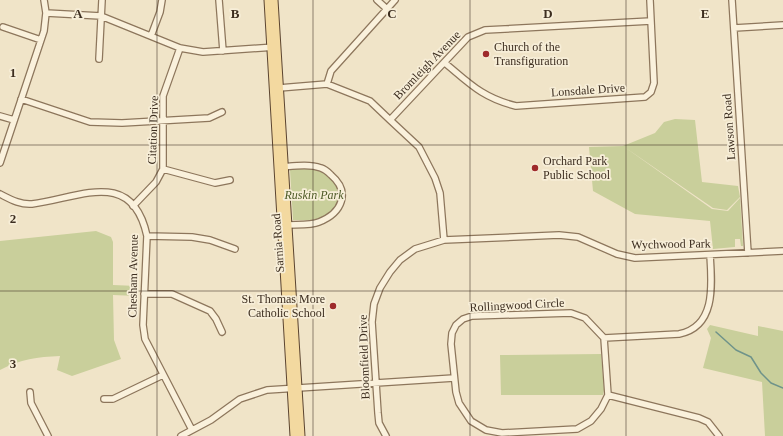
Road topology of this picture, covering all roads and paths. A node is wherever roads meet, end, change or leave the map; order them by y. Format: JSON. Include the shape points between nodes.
{"nodes":[{"id":1,"x":44,"y":0,"type":"edge"},
{"id":2,"x":102,"y":0,"type":"edge"},
{"id":3,"x":162,"y":0,"type":"edge"},
{"id":4,"x":219,"y":0,"type":"edge"},
{"id":5,"x":268,"y":0,"type":"edge"},
{"id":6,"x":274,"y":0,"type":"edge"},
{"id":7,"x":377,"y":0,"type":"edge"},
{"id":8,"x":395,"y":0,"type":"edge"},
{"id":9,"x":650,"y":0,"type":"edge"},
{"id":10,"x":732,"y":0,"type":"edge"},
{"id":11,"x":386,"y":9,"type":"junction"},
{"id":12,"x":46,"y":13,"type":"junction"},
{"id":13,"x":101,"y":16,"type":"junction"},
{"id":14,"x":651,"y":21,"type":"junction"},
{"id":15,"x":783,"y":25,"type":"edge"},
{"id":16,"x":3,"y":27,"type":"dead end"},
{"id":17,"x":734,"y":28,"type":"junction"},
{"id":18,"x":151,"y":36,"type":"junction"},
{"id":19,"x":41,"y":40,"type":"junction"},
{"id":20,"x":274,"y":47,"type":"junction"},
{"id":21,"x":180,"y":48,"type":"junction"},
{"id":22,"x":222,"y":51,"type":"junction"},
{"id":23,"x":99,"y":59,"type":"dead end"},
{"id":24,"x":445,"y":63,"type":"junction"},
{"id":25,"x":327,"y":84,"type":"junction"},
{"id":26,"x":279,"y":88,"type":"junction"},
{"id":27,"x":21,"y":99,"type":"junction"},
{"id":28,"x":222,"y":112,"type":"dead end"},
{"id":29,"x":0,"y":116,"type":"edge"},
{"id":30,"x":14,"y":120,"type":"junction"},
{"id":31,"x":390,"y":120,"type":"junction"},
{"id":32,"x":162,"y":121,"type":"junction"},
{"id":33,"x":0,"y":163,"type":"edge"},
{"id":34,"x":281,"y":167,"type":"junction"},
{"id":35,"x":163,"y":169,"type":"junction"},
{"id":36,"x":230,"y":180,"type":"dead end"},
{"id":37,"x":0,"y":194,"type":"edge"},
{"id":38,"x":133,"y":206,"type":"junction"},
{"id":39,"x":285,"y":225,"type":"junction"},
{"id":40,"x":147,"y":236,"type":"junction"},
{"id":41,"x":444,"y":240,"type":"junction"},
{"id":42,"x":235,"y":249,"type":"dead end"},
{"id":43,"x":783,"y":251,"type":"edge"},
{"id":44,"x":748,"y":253,"type":"junction"},
{"id":45,"x":710,"y":255,"type":"junction"},
{"id":46,"x":144,"y":294,"type":"junction"},
{"id":47,"x":222,"y":332,"type":"dead end"},
{"id":48,"x":604,"y":338,"type":"junction"},
{"id":49,"x":162,"y":375,"type":"junction"},
{"id":50,"x":454,"y":378,"type":"junction"},
{"id":51,"x":376,"y":382,"type":"junction"},
{"id":52,"x":290,"y":387,"type":"junction"},
{"id":53,"x":298,"y":387,"type":"junction"},
{"id":54,"x":30,"y":392,"type":"dead end"},
{"id":55,"x":608,"y":395,"type":"junction"},
{"id":56,"x":104,"y":399,"type":"dead end"},
{"id":57,"x":192,"y":430,"type":"junction"},
{"id":58,"x":48,"y":436,"type":"edge"},
{"id":59,"x":181,"y":436,"type":"edge"},
{"id":60,"x":294,"y":436,"type":"edge"},
{"id":61,"x":301,"y":436,"type":"edge"},
{"id":62,"x":386,"y":436,"type":"edge"},
{"id":63,"x":719,"y":436,"type":"edge"}],
"edges":[{"from":1,"to":12,"type":"street"},
{"from":2,"to":13,"type":"street"},
{"from":3,"to":18,"type":"street"},
{"from":4,"to":22,"type":"street"},
{"from":5,"to":20,"type":"main road","name":"Sarnia Road"},
{"from":6,"to":20,"type":"main road","name":"Sarnia Road"},
{"from":7,"to":11,"type":"street"},
{"from":8,"to":11,"type":"street"},
{"from":9,"to":14,"type":"street","name":"Lonsdale Drive"},
{"from":10,"to":17,"type":"street","name":"Lawson Road"},
{"from":11,"to":25,"type":"street","via":[[331,71]]},
{"from":12,"to":13,"type":"street"},
{"from":12,"to":19,"type":"street"},
{"from":13,"to":18,"type":"street"},
{"from":13,"to":23,"type":"street"},
{"from":14,"to":24,"type":"street","name":"Bromleigh Avenue","via":[[485,30],[468,37]]},
{"from":14,"to":24,"type":"street","name":"Lonsdale Drive","via":[[654,83],[651,92],[645,97],[516,106],[482,94]]},
{"from":15,"to":17,"type":"street"},
{"from":16,"to":19,"type":"street"},
{"from":17,"to":44,"type":"street","name":"Lawson Road"},
{"from":18,"to":21,"type":"street"},
{"from":19,"to":27,"type":"street"},
{"from":20,"to":22,"type":"street"},
{"from":20,"to":26,"type":"main road","name":"Sarnia Road"},
{"from":20,"to":34,"type":"main road","name":"Sarnia Road"},
{"from":21,"to":22,"type":"street","via":[[203,52]]},
{"from":21,"to":32,"type":"street","name":"Citation Drive","via":[[163,96]]},
{"from":24,"to":31,"type":"street","name":"Bromleigh Avenue"},
{"from":25,"to":26,"type":"street"},
{"from":25,"to":31,"type":"street","via":[[370,101]]},
{"from":26,"to":34,"type":"main road","name":"Sarnia Road"},
{"from":27,"to":30,"type":"street"},
{"from":27,"to":32,"type":"street","via":[[90,122]]},
{"from":28,"to":32,"type":"street","via":[[209,118]]},
{"from":29,"to":30,"type":"street"},
{"from":30,"to":33,"type":"street"},
{"from":31,"to":41,"type":"street","via":[[419,147],[429,163],[440,193]]},
{"from":32,"to":35,"type":"street","name":"Citation Drive"},
{"from":34,"to":39,"type":"main road","name":"Sarnia Road"},
{"from":34,"to":39,"type":"street","via":[[312,165],[324,168],[338,180],[344,198],[335,211],[319,223]]},
{"from":35,"to":36,"type":"street","via":[[215,183]]},
{"from":35,"to":38,"type":"street","name":"Citation Drive","via":[[156,182]]},
{"from":37,"to":38,"type":"street","name":"Chesham Avenue","via":[[31,204],[81,193],[104,191],[119,195]]},
{"from":38,"to":40,"type":"street","name":"Chesham Avenue"},
{"from":39,"to":52,"type":"main road","name":"Sarnia Road"},
{"from":39,"to":53,"type":"main road","name":"Sarnia Road"},
{"from":40,"to":42,"type":"street","via":[[192,236]]},
{"from":40,"to":46,"type":"street","name":"Chesham Avenue"},
{"from":41,"to":45,"type":"street","name":"Wychwood Park","via":[[559,235],[582,239],[617,254],[635,258]]},
{"from":41,"to":51,"type":"street","name":"Bloomfield Drive","via":[[415,249],[400,260],[380,288],[374,304],[372,322]]},
{"from":43,"to":44,"type":"street","name":"Wychwood Park"},
{"from":44,"to":45,"type":"street","name":"Wychwood Park"},
{"from":45,"to":48,"type":"street","via":[[711,294],[705,318],[696,327],[679,334]]},
{"from":46,"to":47,"type":"street","via":[[172,294],[210,311]]},
{"from":46,"to":49,"type":"street","name":"Chesham Avenue","via":[[145,339]]},
{"from":48,"to":50,"type":"street","name":"Rollingwood Circle","via":[[585,318],[572,313],[472,316],[463,319],[452,333]]},
{"from":48,"to":55,"type":"street"},
{"from":49,"to":56,"type":"street","via":[[113,399]]},
{"from":49,"to":57,"type":"street","name":"Chesham Avenue"},
{"from":50,"to":51,"type":"street"},
{"from":50,"to":55,"type":"street","name":"Rollingwood Circle","via":[[459,402],[471,420],[486,430],[502,433],[577,429],[595,416]]},
{"from":51,"to":53,"type":"street"},
{"from":51,"to":62,"type":"street","name":"Bloomfield Drive","via":[[379,423]]},
{"from":52,"to":53,"type":"street"},
{"from":52,"to":57,"type":"street","via":[[267,390],[240,399]]},
{"from":52,"to":60,"type":"main road","name":"Sarnia Road"},
{"from":53,"to":61,"type":"main road","name":"Sarnia Road"},
{"from":54,"to":58,"type":"street","via":[[31,403]]},
{"from":55,"to":63,"type":"street","via":[[699,418],[711,425]]},
{"from":57,"to":59,"type":"street"}]}
